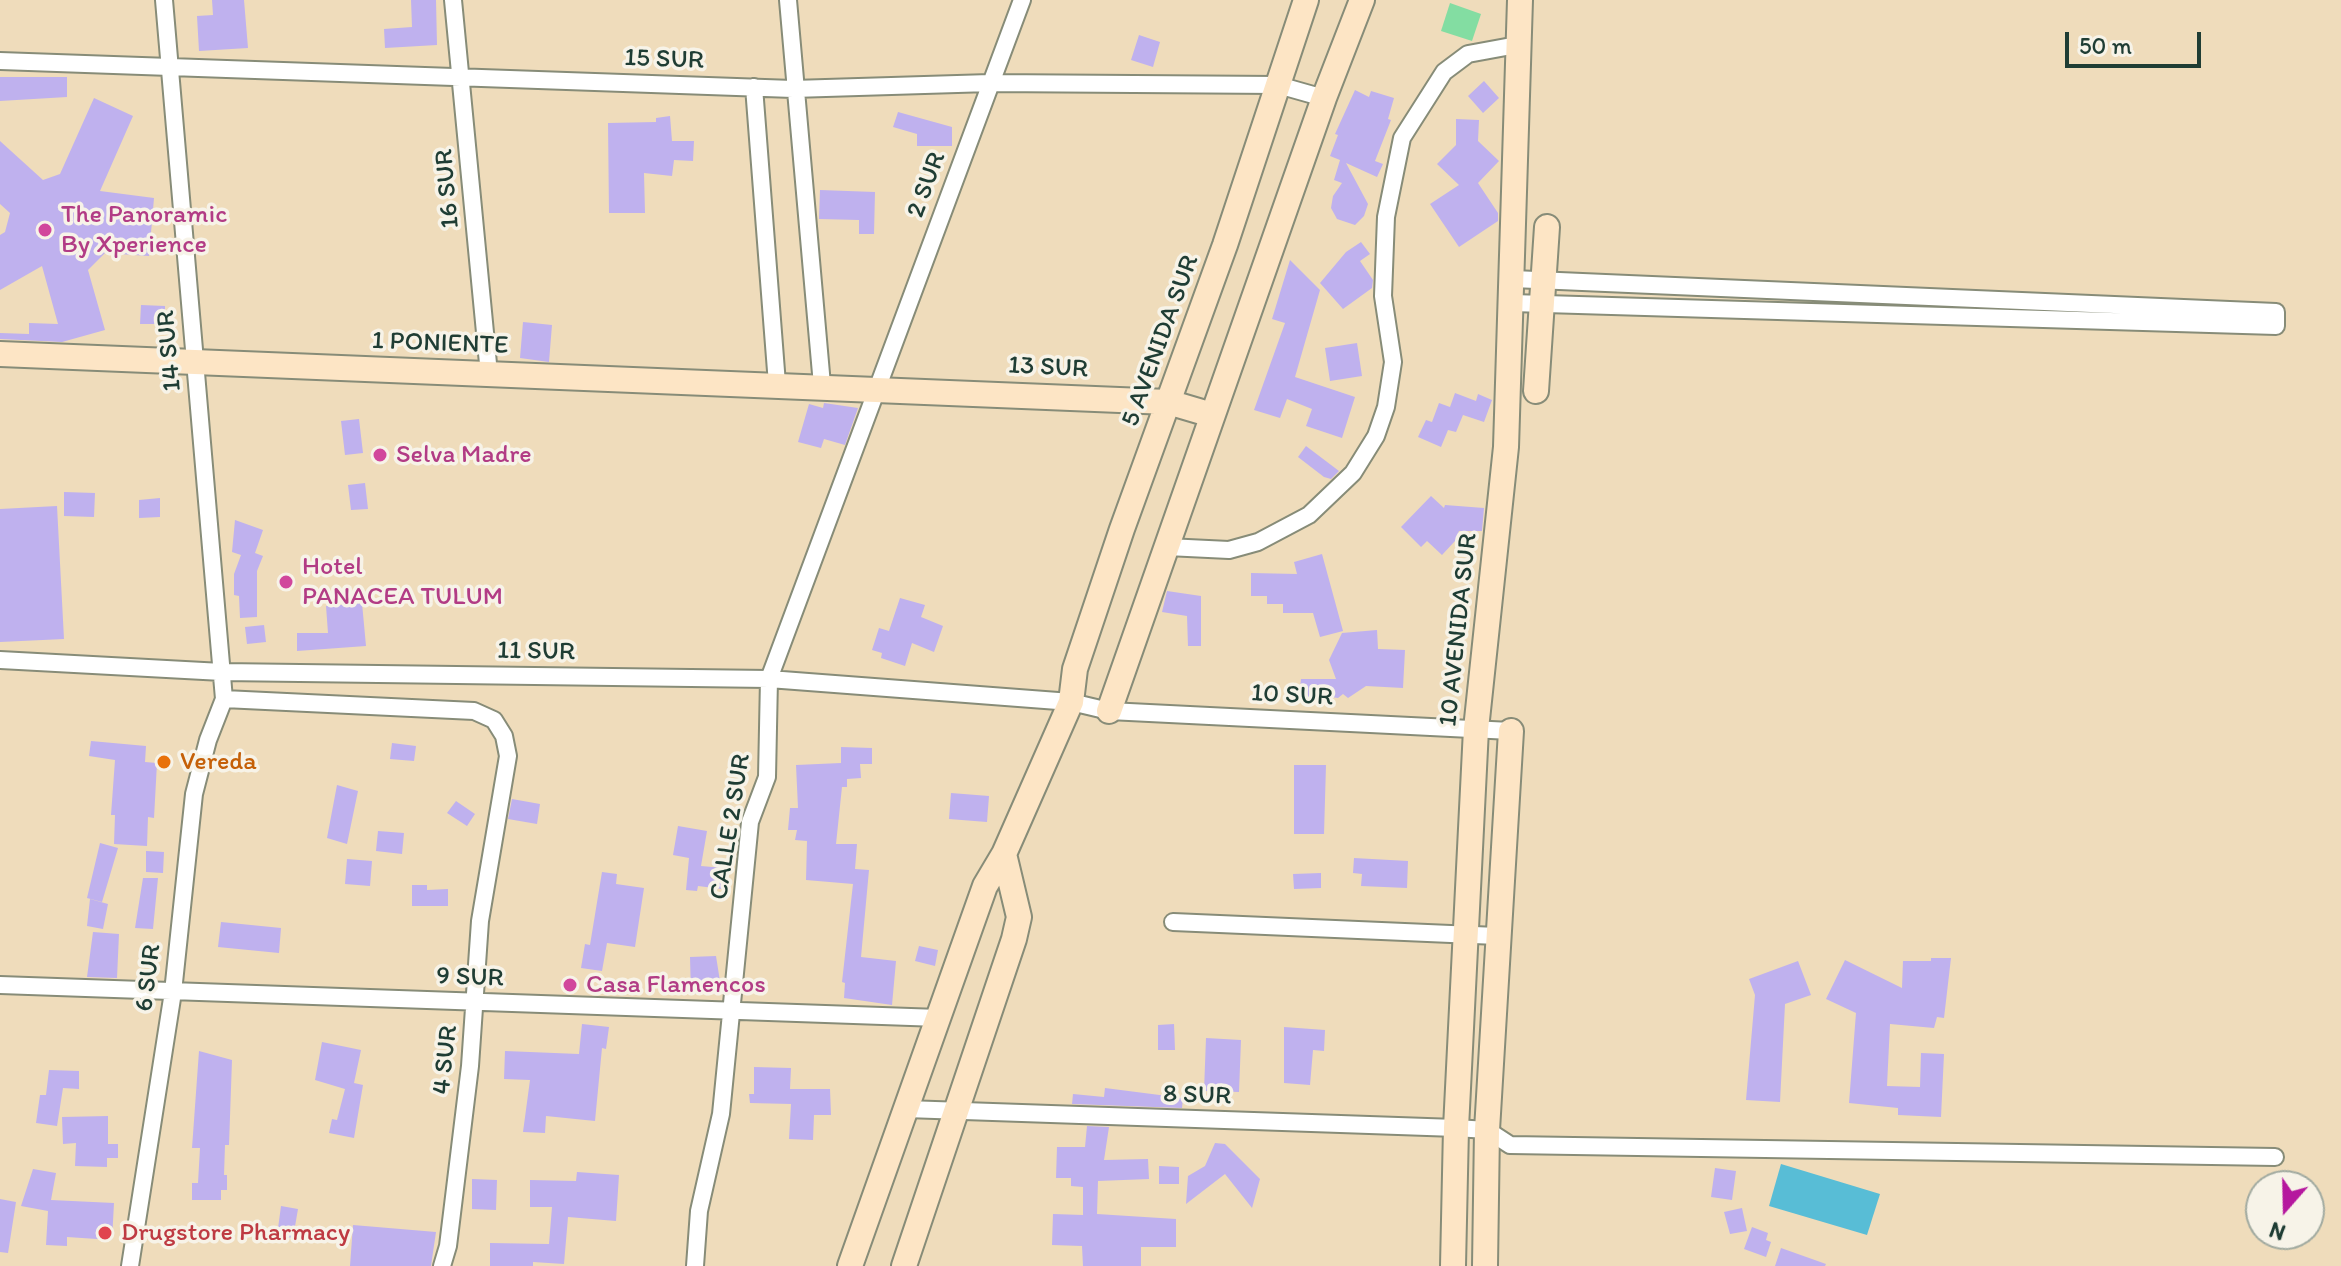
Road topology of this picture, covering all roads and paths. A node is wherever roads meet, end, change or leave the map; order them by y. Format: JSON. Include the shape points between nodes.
{"nodes":[{"id":1,"x":164,"y":0,"type":"edge"},
{"id":2,"x":453,"y":0,"type":"edge"},
{"id":3,"x":788,"y":0,"type":"edge"},
{"id":4,"x":1022,"y":0,"type":"edge"},
{"id":5,"x":1306,"y":0,"type":"edge"},
{"id":6,"x":1362,"y":0,"type":"edge"},
{"id":7,"x":1520,"y":0,"type":"edge"},
{"id":8,"x":1517,"y":45,"type":"junction"},
{"id":9,"x":0,"y":61,"type":"edge"},
{"id":10,"x":169,"y":65,"type":"junction"},
{"id":11,"x":462,"y":77,"type":"junction"},
{"id":12,"x":990,"y":83,"type":"junction"},
{"id":13,"x":1278,"y":85,"type":"junction"},
{"id":14,"x":754,"y":87,"type":"junction"},
{"id":15,"x":793,"y":89,"type":"junction"},
{"id":16,"x":1324,"y":98,"type":"junction"},
{"id":17,"x":1547,"y":227,"type":"dead end"},
{"id":18,"x":1512,"y":291,"type":"junction"},
{"id":19,"x":1543,"y":293,"type":"junction"},
{"id":20,"x":0,"y":354,"type":"edge"},
{"id":21,"x":195,"y":363,"type":"junction"},
{"id":22,"x":489,"y":374,"type":"junction"},
{"id":23,"x":777,"y":384,"type":"junction"},
{"id":24,"x":822,"y":385,"type":"junction"},
{"id":25,"x":878,"y":387,"type":"junction"},
{"id":26,"x":1536,"y":391,"type":"dead end"},
{"id":27,"x":1168,"y":402,"type":"junction"},
{"id":28,"x":1212,"y":415,"type":"junction"},
{"id":29,"x":1167,"y":547,"type":"junction"},
{"id":30,"x":0,"y":660,"type":"edge"},
{"id":31,"x":222,"y":672,"type":"junction"},
{"id":32,"x":769,"y":679,"type":"junction"},
{"id":33,"x":224,"y":699,"type":"junction"},
{"id":34,"x":1071,"y":702,"type":"junction"},
{"id":35,"x":1109,"y":711,"type":"junction"},
{"id":36,"x":1476,"y":729,"type":"junction"},
{"id":37,"x":1511,"y":731,"type":"joint"},
{"id":38,"x":1004,"y":854,"type":"junction"},
{"id":39,"x":1173,"y":922,"type":"dead end"},
{"id":40,"x":1466,"y":936,"type":"junction"},
{"id":41,"x":1497,"y":936,"type":"junction"},
{"id":42,"x":0,"y":985,"type":"edge"},
{"id":43,"x":173,"y":992,"type":"junction"},
{"id":44,"x":476,"y":1002,"type":"junction"},
{"id":45,"x":733,"y":1011,"type":"junction"},
{"id":46,"x":939,"y":1018,"type":"junction"},
{"id":47,"x":906,"y":1109,"type":"junction"},
{"id":48,"x":952,"y":1113,"type":"junction"},
{"id":49,"x":1456,"y":1128,"type":"junction"},
{"id":50,"x":1487,"y":1130,"type":"junction"},
{"id":51,"x":2275,"y":1157,"type":"dead end"},
{"id":52,"x":130,"y":1266,"type":"edge"},
{"id":53,"x":442,"y":1266,"type":"edge"},
{"id":54,"x":695,"y":1266,"type":"edge"},
{"id":55,"x":850,"y":1266,"type":"edge"},
{"id":56,"x":904,"y":1266,"type":"edge"},
{"id":57,"x":1453,"y":1266,"type":"edge"},
{"id":58,"x":1485,"y":1266,"type":"edge"}],
"edges":[{"from":1,"to":10,"type":"street","name":"14 SUR"},
{"from":2,"to":11,"type":"street","name":"16 SUR"},
{"from":3,"to":15,"type":"street"},
{"from":4,"to":12,"type":"street","name":"2 SUR"},
{"from":5,"to":13,"type":"street","name":"5 AVENIDA SUR"},
{"from":6,"to":16,"type":"street"},
{"from":7,"to":8,"type":"street","name":"10 AVENIDA SUR"},
{"from":8,"to":18,"type":"street","name":"10 AVENIDA SUR"},
{"from":8,"to":29,"type":"street","via":[[1468,54],[1444,72],[1402,138],[1386,217],[1383,296],[1393,362],[1376,436],[1353,473],[1309,515],[1258,542],[1229,550]]},
{"from":9,"to":10,"type":"street","name":"15 SUR"},
{"from":10,"to":11,"type":"street","name":"15 SUR"},
{"from":10,"to":21,"type":"street","name":"14 SUR"},
{"from":11,"to":14,"type":"street","name":"15 SUR"},
{"from":11,"to":22,"type":"street","name":"16 SUR"},
{"from":12,"to":13,"type":"street","name":"15 SUR"},
{"from":12,"to":15,"type":"street","name":"15 SUR"},
{"from":12,"to":25,"type":"street","name":"2 SUR"},
{"from":13,"to":16,"type":"street","name":"15 SUR"},
{"from":13,"to":27,"type":"street","name":"5 AVENIDA SUR"},
{"from":14,"to":15,"type":"street","name":"15 SUR"},
{"from":14,"to":23,"type":"street"},
{"from":15,"to":24,"type":"street"},
{"from":16,"to":28,"type":"street"},
{"from":17,"to":19,"type":"street"},
{"from":18,"to":19,"type":"street"},
{"from":18,"to":19,"type":"street"},
{"from":18,"to":36,"type":"street","name":"10 AVENIDA SUR","via":[[1506,447]]},
{"from":19,"to":19,"type":"street","via":[[2276,326],[2276,312]]},
{"from":19,"to":26,"type":"street"},
{"from":20,"to":21,"type":"street","name":"1 PONIENTE"},
{"from":21,"to":22,"type":"street","name":"1 PONIENTE"},
{"from":21,"to":31,"type":"street","name":"14 SUR"},
{"from":22,"to":23,"type":"street","name":"1 PONIENTE"},
{"from":23,"to":24,"type":"street","name":"1 PONIENTE"},
{"from":24,"to":25,"type":"street","name":"1 PONIENTE"},
{"from":25,"to":27,"type":"street","name":"13 SUR"},
{"from":25,"to":32,"type":"street","name":"2 SUR"},
{"from":27,"to":28,"type":"street","name":"13 SUR"},
{"from":27,"to":34,"type":"street","name":"5 AVENIDA SUR","via":[[1080,655]]},
{"from":28,"to":29,"type":"street"},
{"from":29,"to":35,"type":"street"},
{"from":30,"to":31,"type":"street","name":"11 SUR"},
{"from":31,"to":32,"type":"street","name":"11 SUR"},
{"from":31,"to":33,"type":"street","name":"14 SUR"},
{"from":32,"to":34,"type":"street","name":"11 SUR"},
{"from":32,"to":45,"type":"street","name":"CALLE 2 SUR","via":[[767,777],[750,822]]},
{"from":33,"to":43,"type":"street","name":"6 SUR","via":[[194,794]]},
{"from":33,"to":44,"type":"street","name":"4 SUR","via":[[474,711],[494,720],[508,756],[480,921]]},
{"from":34,"to":35,"type":"street","name":"10 SUR"},
{"from":34,"to":38,"type":"street","name":"5 AVENIDA SUR"},
{"from":35,"to":36,"type":"street","name":"10 SUR"},
{"from":36,"to":37,"type":"street","name":"10 SUR"},
{"from":36,"to":40,"type":"street","name":"10 AVENIDA SUR"},
{"from":37,"to":41,"type":"street"},
{"from":38,"to":46,"type":"street","name":"5 AVENIDA SUR","via":[[985,886]]},
{"from":38,"to":48,"type":"street","via":[[1019,917]]},
{"from":39,"to":40,"type":"street"},
{"from":40,"to":41,"type":"street"},
{"from":40,"to":49,"type":"street","name":"10 AVENIDA SUR"},
{"from":41,"to":50,"type":"street"},
{"from":42,"to":43,"type":"street","name":"9 SUR"},
{"from":43,"to":44,"type":"street","name":"9 SUR"},
{"from":43,"to":52,"type":"street","name":"6 SUR"},
{"from":44,"to":45,"type":"street","name":"9 SUR"},
{"from":44,"to":53,"type":"street","name":"4 SUR"},
{"from":45,"to":46,"type":"street","name":"9 SUR"},
{"from":45,"to":54,"type":"street","name":"CALLE 2 SUR","via":[[721,1114],[699,1211]]},
{"from":46,"to":47,"type":"street","name":"5 AVENIDA SUR"},
{"from":47,"to":48,"type":"street","name":"8 SUR"},
{"from":47,"to":55,"type":"street","name":"5 AVENIDA SUR"},
{"from":48,"to":49,"type":"street","name":"8 SUR"},
{"from":48,"to":56,"type":"street"},
{"from":49,"to":50,"type":"street","name":"8 SUR"},
{"from":49,"to":57,"type":"street","name":"10 AVENIDA SUR"},
{"from":50,"to":51,"type":"street","name":"8 SUR","via":[[1510,1145]]},
{"from":50,"to":58,"type":"street"}]}
